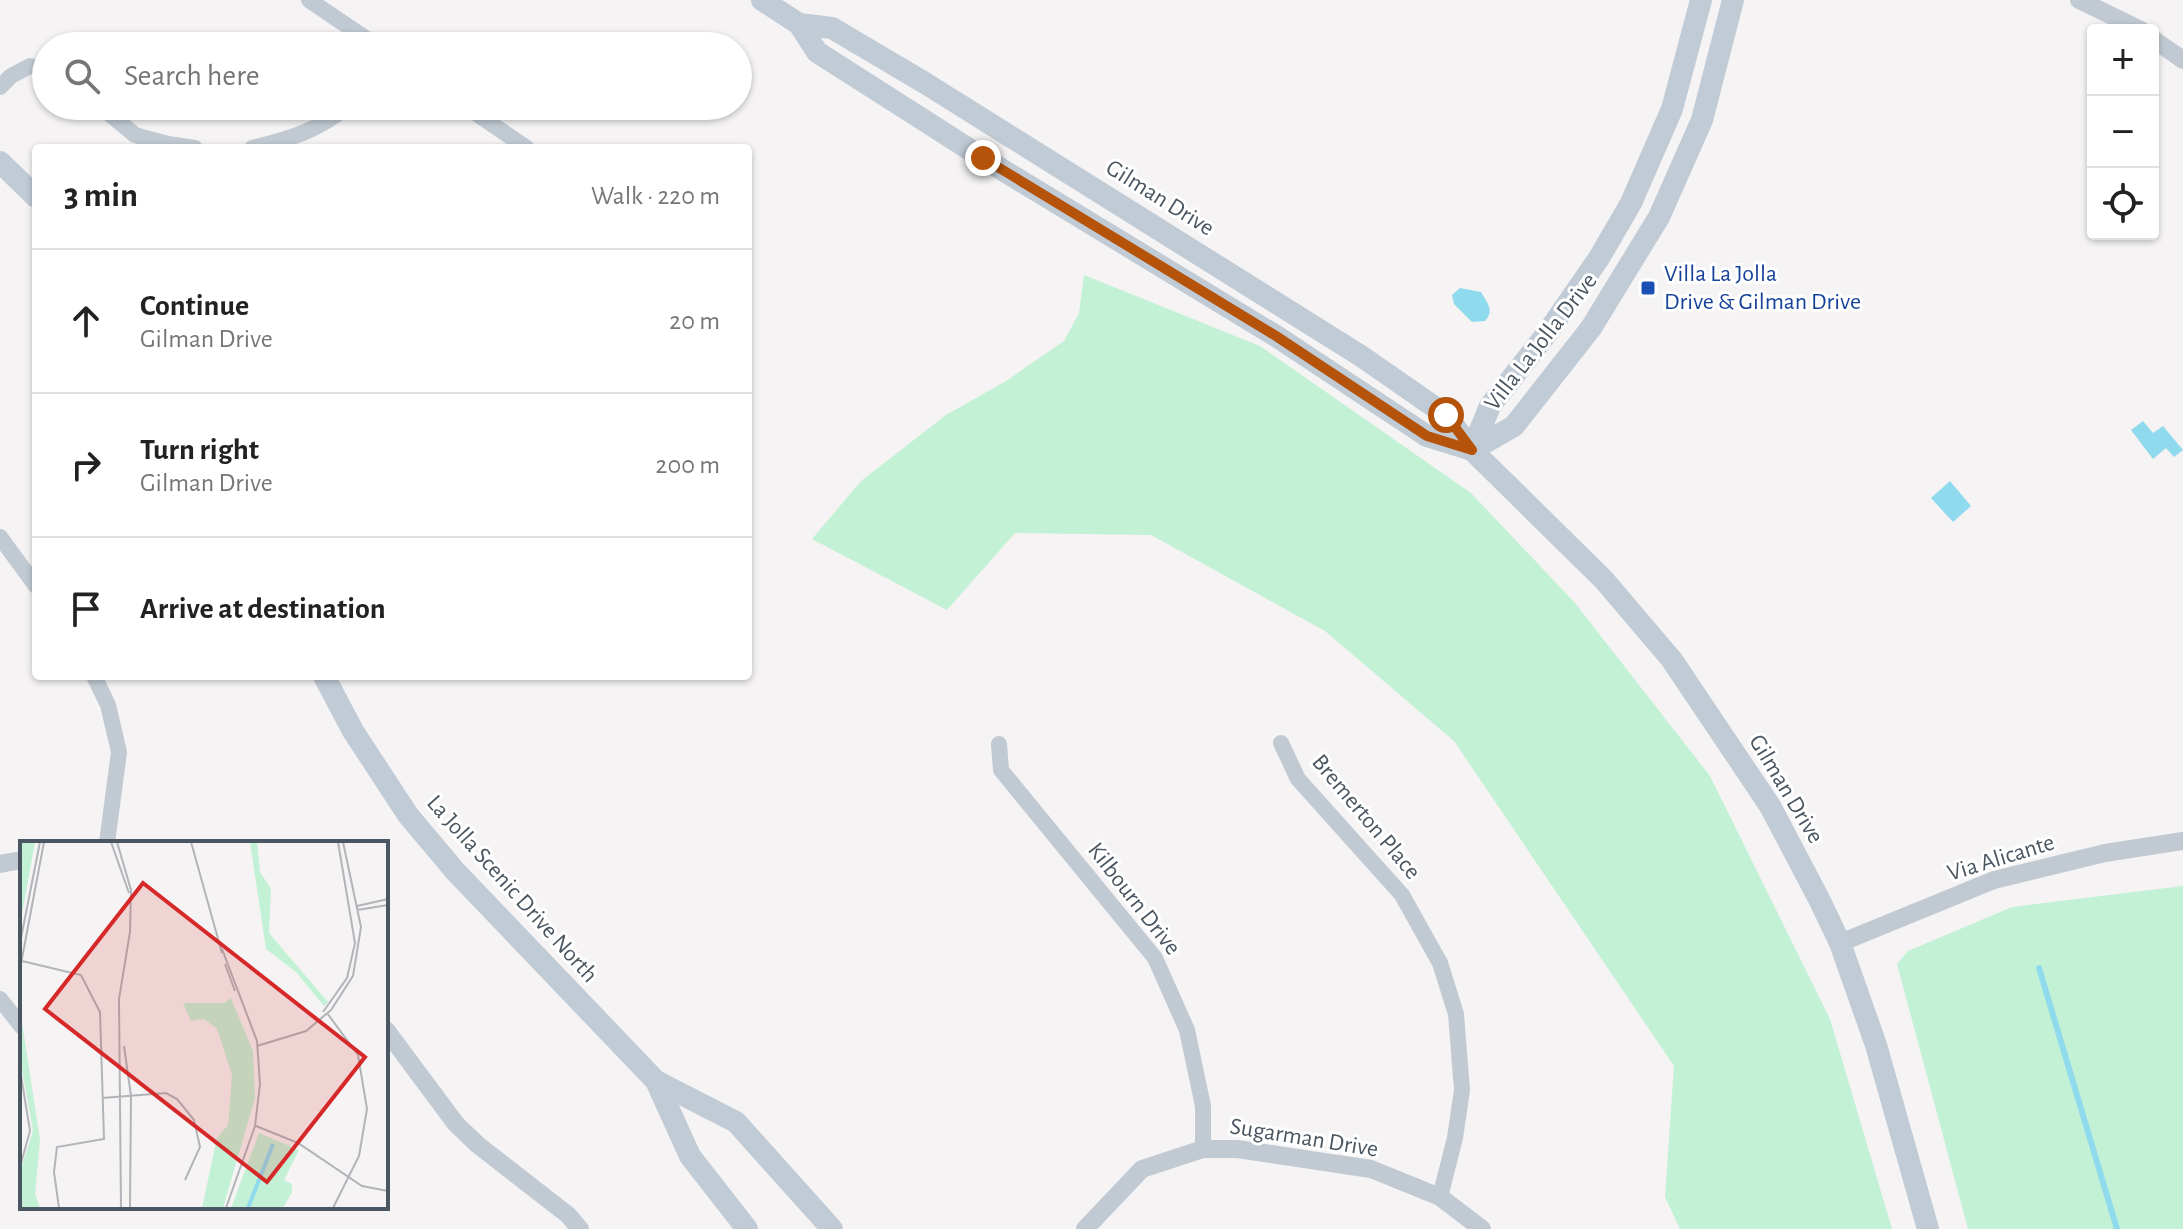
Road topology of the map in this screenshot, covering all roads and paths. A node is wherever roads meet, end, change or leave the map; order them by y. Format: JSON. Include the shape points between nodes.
{"nodes":[{"id":1,"x":309,"y":0,"type":"edge"},
{"id":2,"x":762,"y":0,"type":"edge"},
{"id":3,"x":1701,"y":0,"type":"edge"},
{"id":4,"x":1733,"y":0,"type":"edge"},
{"id":5,"x":2079,"y":0,"type":"edge"},
{"id":6,"x":799,"y":24,"type":"junction"},
{"id":7,"x":2129,"y":24,"type":"edge"},
{"id":8,"x":356,"y":32,"type":"edge"},
{"id":9,"x":2159,"y":43,"type":"edge"},
{"id":10,"x":2183,"y":60,"type":"edge"},
{"id":11,"x":32,"y":66,"type":"edge"},
{"id":12,"x":0,"y":87,"type":"edge"},
{"id":13,"x":117,"y":120,"type":"edge"},
{"id":14,"x":330,"y":120,"type":"edge"},
{"id":15,"x":486,"y":120,"type":"edge"},
{"id":16,"x":168,"y":144,"type":"edge"},
{"id":17,"x":268,"y":144,"type":"edge"},
{"id":18,"x":521,"y":144,"type":"edge"},
{"id":19,"x":0,"y":162,"type":"edge"},
{"id":20,"x":32,"y":193,"type":"edge"},
{"id":21,"x":1472,"y":450,"type":"junction"},
{"id":22,"x":0,"y":537,"type":"edge"},
{"id":23,"x":32,"y":581,"type":"edge"},
{"id":24,"x":96,"y":680,"type":"edge"},
{"id":25,"x":326,"y":680,"type":"edge"},
{"id":26,"x":1281,"y":743,"type":"dead end"},
{"id":27,"x":999,"y":744,"type":"dead end"},
{"id":28,"x":107,"y":841,"type":"edge"},
{"id":29,"x":2183,"y":841,"type":"edge"},
{"id":30,"x":20,"y":860,"type":"edge"},
{"id":31,"x":0,"y":864,"type":"edge"},
{"id":32,"x":1840,"y":943,"type":"junction"},
{"id":33,"x":0,"y":999,"type":"edge"},
{"id":34,"x":20,"y":1024,"type":"edge"},
{"id":35,"x":388,"y":1033,"type":"edge"},
{"id":36,"x":656,"y":1081,"type":"junction"},
{"id":37,"x":1203,"y":1149,"type":"junction"},
{"id":38,"x":1440,"y":1197,"type":"junction"},
{"id":39,"x":580,"y":1229,"type":"edge"},
{"id":40,"x":747,"y":1229,"type":"edge"},
{"id":41,"x":832,"y":1229,"type":"edge"},
{"id":42,"x":1085,"y":1229,"type":"edge"},
{"id":43,"x":1482,"y":1229,"type":"edge"},
{"id":44,"x":1928,"y":1229,"type":"edge"}],
"edges":[{"from":1,"to":8,"type":"street"},
{"from":2,"to":6,"type":"main road","name":"Gilman Drive"},
{"from":3,"to":21,"type":"main road","name":"Villa La Jolla Drive","via":[[1672,109],[1631,203],[1548,332],[1490,406]]},
{"from":4,"to":21,"type":"main road","name":"Villa La Jolla Drive","via":[[1702,120],[1659,217],[1591,328],[1514,426]]},
{"from":5,"to":7,"type":"street"},
{"from":6,"to":21,"type":"main road","name":"Gilman Drive","via":[[817,52],[983,158],[1276,336],[1427,436]]},
{"from":6,"to":21,"type":"main road","name":"Gilman Drive","via":[[832,28],[1215,263],[1446,415]]},
{"from":9,"to":10,"type":"street"},
{"from":11,"to":12,"type":"street"},
{"from":13,"to":16,"type":"street","via":[[135,135]]},
{"from":14,"to":17,"type":"street"},
{"from":15,"to":18,"type":"street"},
{"from":19,"to":20,"type":"main road"},
{"from":21,"to":32,"type":"main road","name":"Gilman Drive","via":[[1604,580],[1672,660],[1770,806]]},
{"from":22,"to":23,"type":"street"},
{"from":24,"to":28,"type":"street","via":[[119,752]]},
{"from":25,"to":36,"type":"main road","name":"La Jolla Scenic Drive North","via":[[408,815]]},
{"from":26,"to":38,"type":"street","name":"Bremerton Place","via":[[1298,779],[1402,895],[1440,963],[1456,1014],[1462,1090]]},
{"from":27,"to":37,"type":"street","name":"Kilbourn Drive","via":[[1001,770],[1155,958],[1187,1030],[1203,1106]]},
{"from":29,"to":32,"type":"street","name":"Via Alicante","via":[[2105,853],[1994,880]]},
{"from":30,"to":31,"type":"street"},
{"from":32,"to":44,"type":"main road","name":"Gilman Drive","via":[[1876,1045]]},
{"from":33,"to":34,"type":"street"},
{"from":35,"to":39,"type":"street","via":[[456,1124]]},
{"from":36,"to":40,"type":"main road","name":"La Jolla Scenic Drive North","via":[[690,1156]]},
{"from":36,"to":41,"type":"main road","name":"La Jolla Scenic Drive North","via":[[736,1122]]},
{"from":37,"to":38,"type":"street","name":"Sugarman Drive","via":[[1237,1149],[1371,1169]]},
{"from":37,"to":42,"type":"street","name":"Sugarman Drive","via":[[1142,1169]]},
{"from":38,"to":43,"type":"street","name":"Sugarman Drive"}]}
